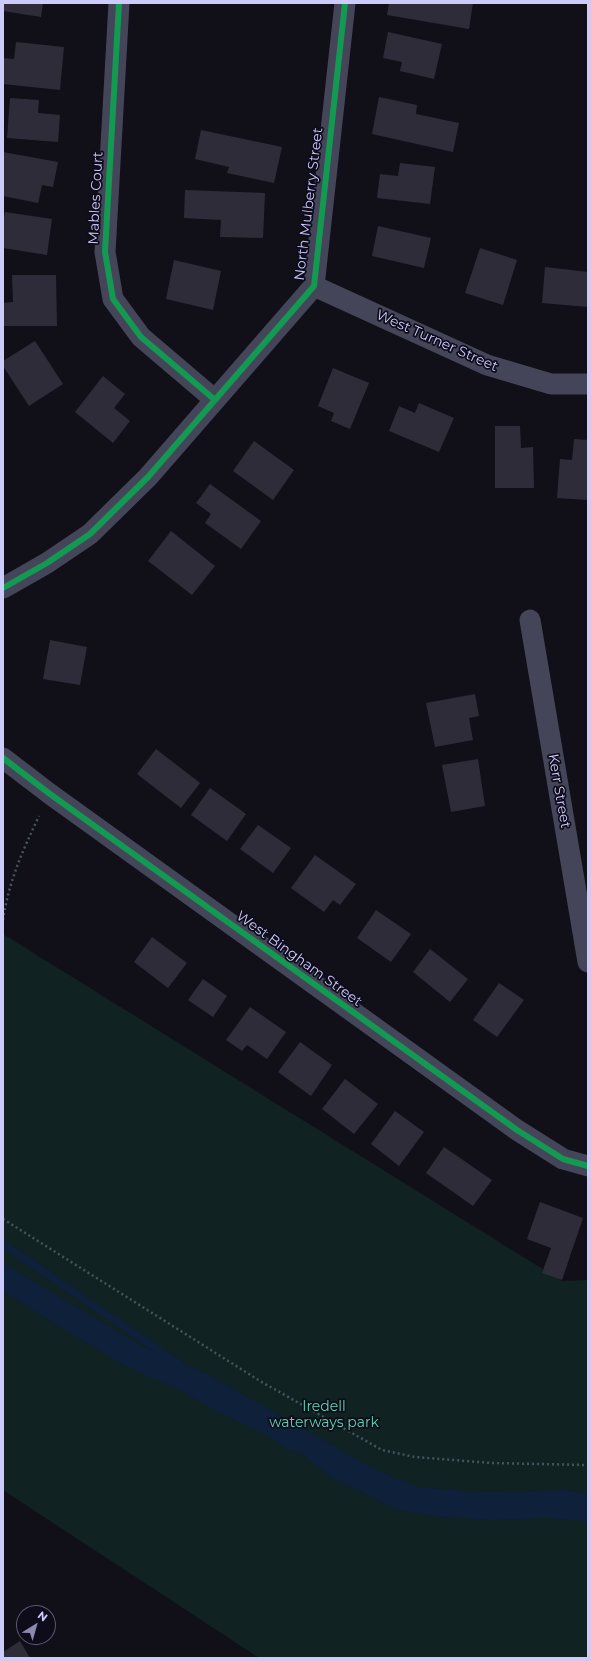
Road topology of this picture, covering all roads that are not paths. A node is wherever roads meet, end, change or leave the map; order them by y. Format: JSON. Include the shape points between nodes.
{"nodes":[{"id":1,"x":118,"y":3,"type":"edge"},
{"id":2,"x":345,"y":3,"type":"edge"},
{"id":3,"x":314,"y":286,"type":"junction"},
{"id":4,"x":588,"y":384,"type":"edge"},
{"id":5,"x":215,"y":400,"type":"junction"},
{"id":6,"x":3,"y":588,"type":"edge"},
{"id":7,"x":530,"y":620,"type":"dead end"},
{"id":8,"x":3,"y":758,"type":"edge"},
{"id":9,"x":588,"y":962,"type":"edge"},
{"id":10,"x":588,"y":1166,"type":"edge"}],
"edges":[{"from":1,"to":5,"type":"street","name":"Mables Court","via":[[105,252],[113,299],[141,336]]},
{"from":2,"to":3,"type":"street","name":"North Mulberry Street"},
{"from":3,"to":4,"type":"street","name":"West Turner Street","via":[[487,365],[551,384]]},
{"from":3,"to":5,"type":"street","name":"North Mulberry Street"},
{"from":5,"to":6,"type":"street","name":"North Mulberry Street","via":[[148,477],[90,534]]},
{"from":7,"to":9,"type":"street","name":"Kerr Street"},
{"from":8,"to":10,"type":"street","name":"West Bingham Street","via":[[517,1130],[563,1159]]}]}
